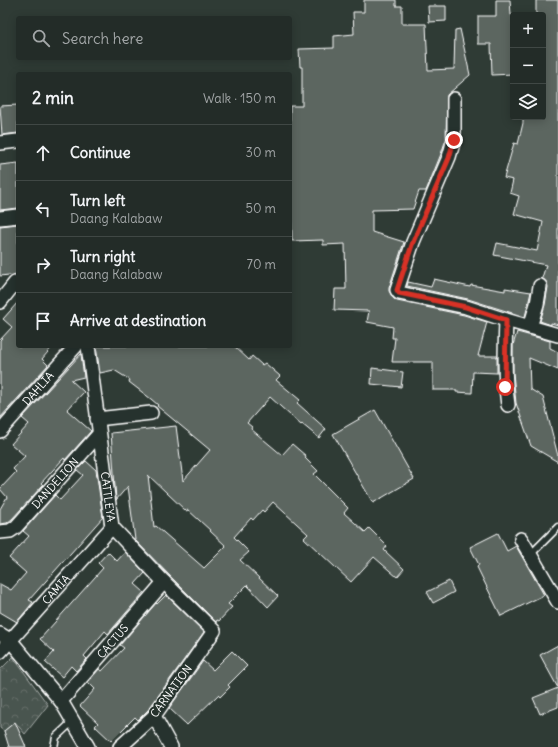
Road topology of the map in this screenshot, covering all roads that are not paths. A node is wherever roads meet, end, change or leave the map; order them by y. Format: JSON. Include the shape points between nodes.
{"nodes":[{"id":1,"x":454,"y":99,"type":"dead end"},
{"id":2,"x":16,"y":141,"type":"edge"},
{"id":3,"x":0,"y":143,"type":"edge"},
{"id":4,"x":16,"y":216,"type":"edge"},
{"id":5,"x":0,"y":218,"type":"edge"},
{"id":6,"x":16,"y":283,"type":"edge"},
{"id":7,"x":16,"y":284,"type":"edge"},
{"id":8,"x":0,"y":285,"type":"edge"},
{"id":9,"x":540,"y":286,"type":"dead end"},
{"id":10,"x":0,"y":302,"type":"edge"},
{"id":11,"x":506,"y":320,"type":"junction"},
{"id":12,"x":530,"y":327,"type":"junction"},
{"id":13,"x":558,"y":335,"type":"edge"},
{"id":14,"x":74,"y":348,"type":"edge"},
{"id":15,"x":88,"y":348,"type":"edge"},
{"id":16,"x":508,"y":405,"type":"dead end"},
{"id":17,"x":151,"y":413,"type":"dead end"},
{"id":18,"x":97,"y":419,"type":"junction"},
{"id":19,"x":0,"y":431,"type":"edge"},
{"id":20,"x":98,"y":434,"type":"junction"},
{"id":21,"x":558,"y":526,"type":"edge"},
{"id":22,"x":112,"y":527,"type":"junction"},
{"id":23,"x":5,"y":531,"type":"edge"},
{"id":24,"x":521,"y":539,"type":"dead end"},
{"id":25,"x":531,"y":554,"type":"junction"},
{"id":26,"x":164,"y":582,"type":"junction"},
{"id":27,"x":558,"y":602,"type":"edge"},
{"id":28,"x":214,"y":630,"type":"joint"},
{"id":29,"x":5,"y":637,"type":"edge"},
{"id":30,"x":0,"y":652,"type":"edge"},
{"id":31,"x":61,"y":701,"type":"junction"},
{"id":32,"x":154,"y":716,"type":"junction"},
{"id":33,"x":73,"y":721,"type":"junction"},
{"id":34,"x":54,"y":747,"type":"edge"},
{"id":35,"x":88,"y":747,"type":"edge"},
{"id":36,"x":120,"y":747,"type":"edge"},
{"id":37,"x":171,"y":747,"type":"edge"}],
"edges":[{"from":1,"to":11,"type":"street","via":[[454,140],[449,158],[413,242],[397,290],[399,293],[466,307]]},
{"from":2,"to":3,"type":"street"},
{"from":4,"to":5,"type":"street"},
{"from":6,"to":8,"type":"street"},
{"from":7,"to":10,"type":"street"},
{"from":9,"to":12,"type":"street"},
{"from":11,"to":12,"type":"street"},
{"from":11,"to":16,"type":"street","via":[[505,387]]},
{"from":12,"to":13,"type":"street"},
{"from":14,"to":19,"type":"street","name":"DAHLIA"},
{"from":15,"to":18,"type":"street","name":"CATTLEYA"},
{"from":17,"to":18,"type":"street"},
{"from":18,"to":20,"type":"street","name":"CATTLEYA"},
{"from":20,"to":22,"type":"street","name":"CATTLEYA"},
{"from":20,"to":23,"type":"street","name":"DANDELION","via":[[16,527]]},
{"from":21,"to":25,"type":"lane"},
{"from":22,"to":26,"type":"street","name":"CATTLEYA"},
{"from":22,"to":29,"type":"street","name":"CAMIA"},
{"from":24,"to":25,"type":"street"},
{"from":25,"to":27,"type":"street"},
{"from":26,"to":28,"type":"street","name":"CATTLEYA"},
{"from":26,"to":31,"type":"street","name":"CACTUS"},
{"from":28,"to":32,"type":"street","name":"CARNATION"},
{"from":29,"to":30,"type":"street","name":"CAMIA"},
{"from":29,"to":31,"type":"street"},
{"from":31,"to":33,"type":"street"},
{"from":32,"to":36,"type":"street","name":"CARNATION"},
{"from":32,"to":37,"type":"street"},
{"from":33,"to":34,"type":"lane","via":[[56,737]]},
{"from":33,"to":35,"type":"street"}]}
